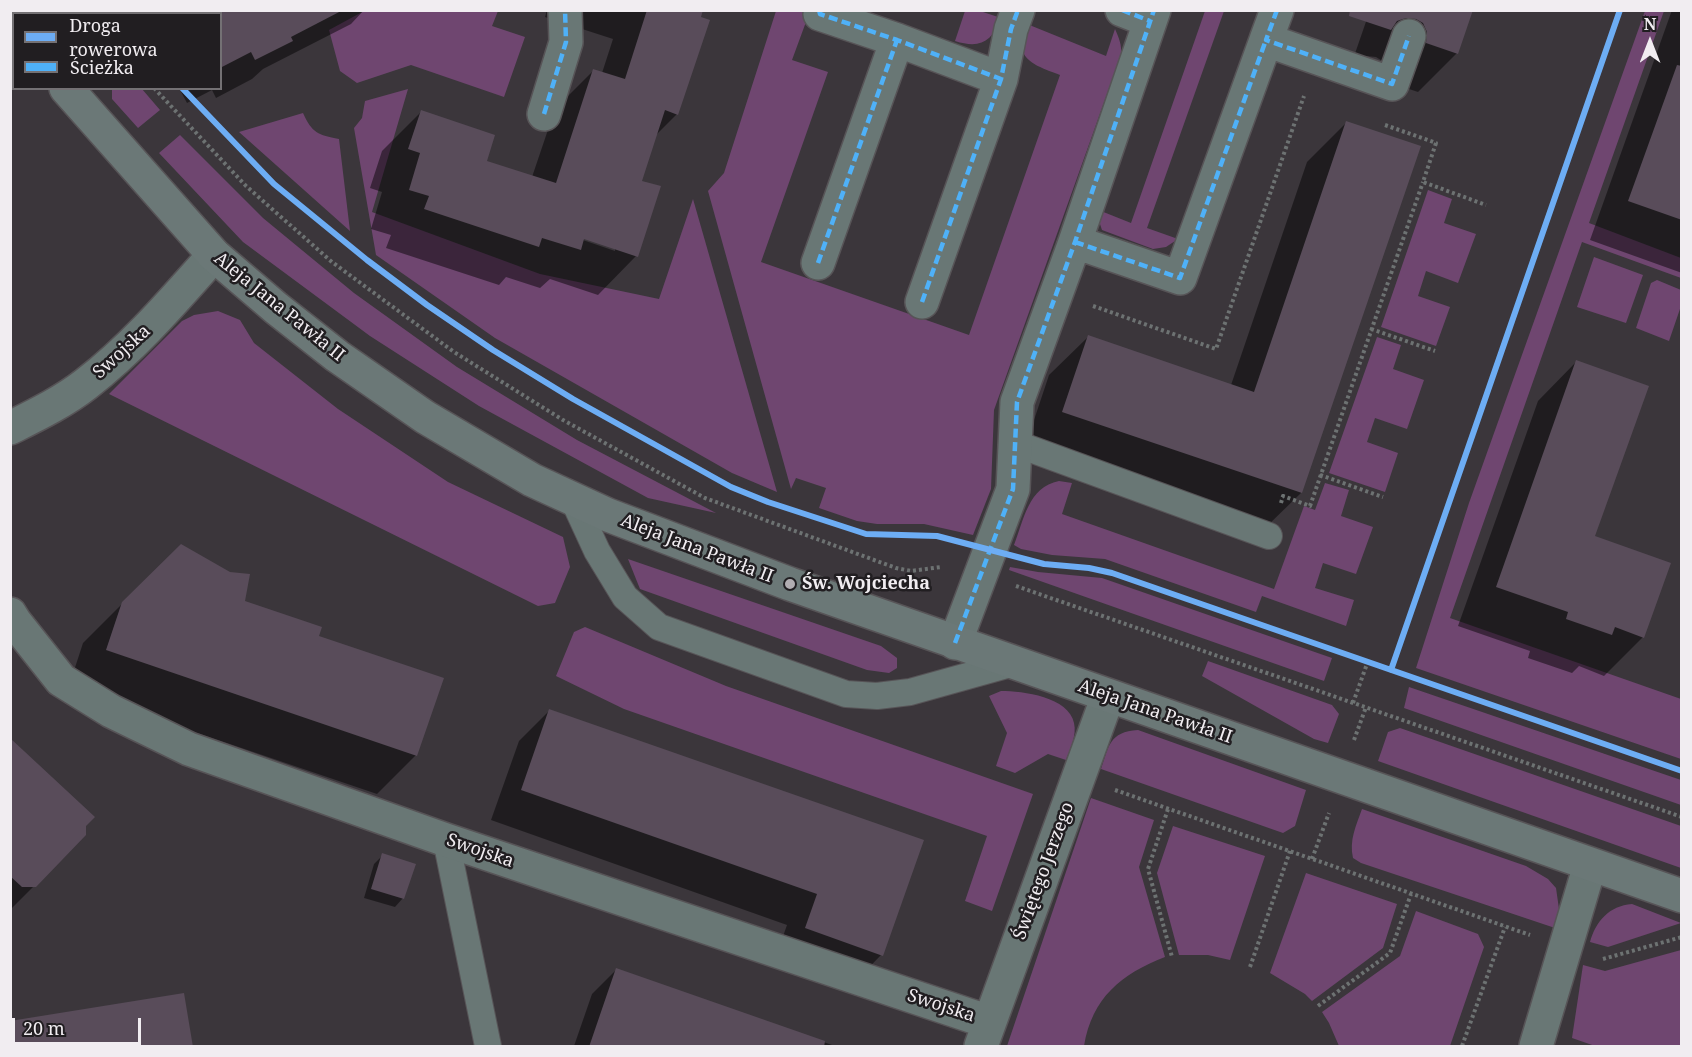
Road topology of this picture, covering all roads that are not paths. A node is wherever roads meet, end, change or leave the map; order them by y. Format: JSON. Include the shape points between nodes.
{"nodes":[{"id":1,"x":565,"y":10,"type":"edge"},
{"id":2,"x":1018,"y":10,"type":"edge"},
{"id":3,"x":820,"y":14,"type":"dead end"},
{"id":4,"x":1142,"y":14,"type":"edge"},
{"id":5,"x":1271,"y":25,"type":"edge"},
{"id":6,"x":1408,"y":36,"type":"dead end"},
{"id":7,"x":897,"y":40,"type":"junction"},
{"id":8,"x":1001,"y":79,"type":"junction"},
{"id":9,"x":68,"y":90,"type":"edge"},
{"id":10,"x":544,"y":114,"type":"dead end"},
{"id":11,"x":1075,"y":242,"type":"junction"},
{"id":12,"x":214,"y":255,"type":"junction"},
{"id":13,"x":818,"y":263,"type":"dead end"},
{"id":14,"x":922,"y":302,"type":"dead end"},
{"id":15,"x":10,"y":428,"type":"edge"},
{"id":16,"x":1014,"y":443,"type":"junction"},
{"id":17,"x":573,"y":499,"type":"junction"},
{"id":18,"x":1269,"y":536,"type":"road end"},
{"id":19,"x":10,"y":614,"type":"edge"},
{"id":20,"x":955,"y":643,"type":"junction"},
{"id":21,"x":1014,"y":663,"type":"junction"},
{"id":22,"x":1108,"y":696,"type":"junction"},
{"id":23,"x":446,"y":840,"type":"junction"},
{"id":24,"x":1590,"y":865,"type":"junction"},
{"id":25,"x":1682,"y":896,"type":"edge"},
{"id":26,"x":985,"y":1034,"type":"edge"},
{"id":27,"x":488,"y":1047,"type":"edge"},
{"id":28,"x":1536,"y":1047,"type":"edge"}],
"edges":[{"from":1,"to":10,"type":"street","via":[[566,42]]},
{"from":2,"to":8,"type":"street"},
{"from":3,"to":7,"type":"street"},
{"from":4,"to":11,"type":"street"},
{"from":5,"to":6,"type":"street","via":[[1316,57],[1392,84]]},
{"from":5,"to":11,"type":"street","via":[[1180,278]]},
{"from":7,"to":8,"type":"street"},
{"from":7,"to":13,"type":"street"},
{"from":8,"to":14,"type":"street"},
{"from":9,"to":12,"type":"street","name":"Aleja Jana Pawła II"},
{"from":11,"to":16,"type":"street","via":[[1017,402]]},
{"from":12,"to":15,"type":"street","name":"Swojska","via":[[148,330],[91,380],[50,408]]},
{"from":12,"to":17,"type":"street","name":"Aleja Jana Pawła II","via":[[337,356],[425,417],[532,480]]},
{"from":16,"to":18,"type":"lane"},
{"from":16,"to":20,"type":"street","via":[[1013,489]]},
{"from":17,"to":20,"type":"street","name":"Aleja Jana Pawła II"},
{"from":17,"to":21,"type":"lane","via":[[597,551],[625,597],[659,627],[846,694],[910,692]]},
{"from":19,"to":23,"type":"street","name":"Swojska","via":[[61,680],[111,711],[189,749]]},
{"from":20,"to":21,"type":"street","name":"Aleja Jana Pawła II"},
{"from":21,"to":22,"type":"street","name":"Aleja Jana Pawła II"},
{"from":22,"to":24,"type":"street","name":"Aleja Jana Pawła II"},
{"from":22,"to":26,"type":"street","name":"Świętego Jerzego"},
{"from":23,"to":26,"type":"street","name":"Swojska"},
{"from":23,"to":27,"type":"lane"},
{"from":24,"to":25,"type":"street","name":"Aleja Jana Pawła II"},
{"from":24,"to":28,"type":"street"}]}
